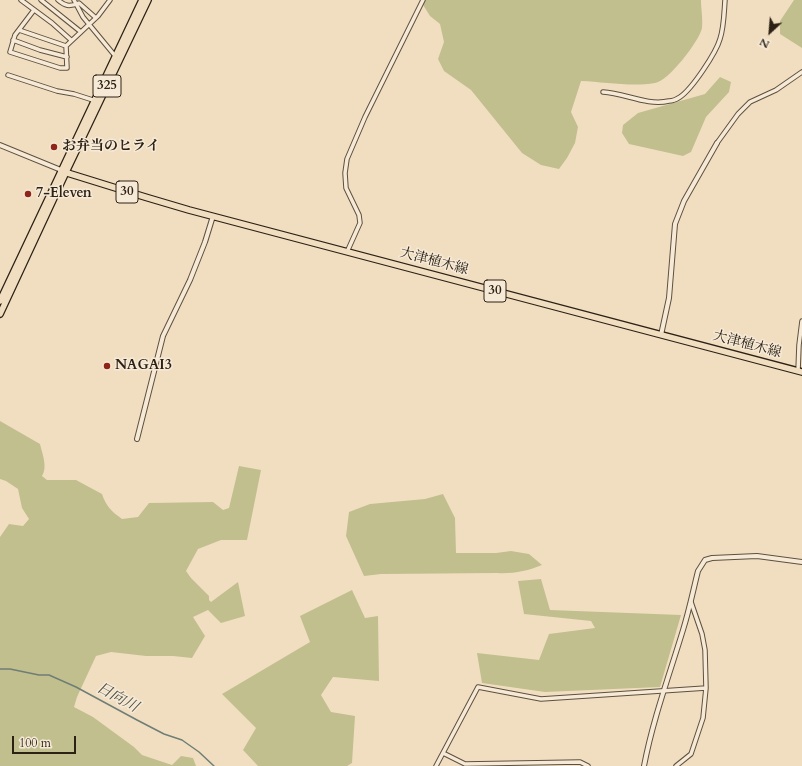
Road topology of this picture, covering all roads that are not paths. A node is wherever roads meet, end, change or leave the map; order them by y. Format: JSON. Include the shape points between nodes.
{"nodes":[{"id":1,"x":21,"y":0,"type":"edge"},
{"id":2,"x":40,"y":0,"type":"edge"},
{"id":3,"x":58,"y":0,"type":"edge"},
{"id":4,"x":74,"y":0,"type":"edge"},
{"id":5,"x":110,"y":0,"type":"edge"},
{"id":6,"x":142,"y":0,"type":"edge"},
{"id":7,"x":148,"y":0,"type":"edge"},
{"id":8,"x":423,"y":0,"type":"edge"},
{"id":9,"x":725,"y":0,"type":"edge"},
{"id":10,"x":76,"y":4,"type":"junction"},
{"id":11,"x":34,"y":10,"type":"junction"},
{"id":12,"x":96,"y":18,"type":"junction"},
{"id":13,"x":89,"y":24,"type":"junction"},
{"id":14,"x":19,"y":30,"type":"junction"},
{"id":15,"x":81,"y":32,"type":"junction"},
{"id":16,"x":13,"y":40,"type":"junction"},
{"id":17,"x":71,"y":40,"type":"junction"},
{"id":18,"x":66,"y":46,"type":"junction"},
{"id":19,"x":67,"y":57,"type":"junction"},
{"id":20,"x":118,"y":58,"type":"junction"},
{"id":21,"x":802,"y":72,"type":"edge"},
{"id":22,"x":8,"y":75,"type":"dead end"},
{"id":23,"x":603,"y":92,"type":"dead end"},
{"id":24,"x":97,"y":101,"type":"junction"},
{"id":25,"x":717,"y":143,"type":"joint"},
{"id":26,"x":0,"y":145,"type":"edge"},
{"id":27,"x":63,"y":171,"type":"junction"},
{"id":28,"x":213,"y":216,"type":"junction"},
{"id":29,"x":347,"y":252,"type":"junction"},
{"id":30,"x":0,"y":301,"type":"edge"},
{"id":31,"x":0,"y":314,"type":"edge"},
{"id":32,"x":802,"y":321,"type":"edge"},
{"id":33,"x":661,"y":335,"type":"junction"},
{"id":34,"x":800,"y":372,"type":"edge"},
{"id":35,"x":137,"y":439,"type":"dead end"},
{"id":36,"x":802,"y":562,"type":"edge"},
{"id":37,"x":691,"y":600,"type":"junction"},
{"id":38,"x":706,"y":688,"type":"junction"},
{"id":39,"x":663,"y":691,"type":"junction"},
{"id":40,"x":442,"y":753,"type":"junction"},
{"id":41,"x":436,"y":766,"type":"edge"},
{"id":42,"x":588,"y":766,"type":"edge"},
{"id":43,"x":644,"y":766,"type":"edge"},
{"id":44,"x":676,"y":766,"type":"edge"}],
"edges":[{"from":1,"to":11,"type":"street"},
{"from":2,"to":15,"type":"street"},
{"from":3,"to":10,"type":"street","via":[[68,7]]},
{"from":4,"to":10,"type":"street"},
{"from":5,"to":12,"type":"street"},
{"from":6,"to":20,"type":"main road","number":"325"},
{"from":7,"to":20,"type":"main road","number":"325"},
{"from":8,"to":29,"type":"street","via":[[347,159],[346,188],[360,218]]},
{"from":9,"to":23,"type":"street","via":[[720,40],[687,91],[679,98],[669,101],[643,100]]},
{"from":10,"to":12,"type":"street","via":[[79,3]]},
{"from":10,"to":13,"type":"street"},
{"from":11,"to":14,"type":"street"},
{"from":11,"to":17,"type":"street"},
{"from":12,"to":13,"type":"street"},
{"from":13,"to":15,"type":"street"},
{"from":13,"to":20,"type":"street"},
{"from":14,"to":16,"type":"street"},
{"from":14,"to":18,"type":"street"},
{"from":15,"to":17,"type":"street"},
{"from":16,"to":19,"type":"street"},
{"from":16,"to":19,"type":"street","via":[[10,52],[60,68],[67,68]]},
{"from":17,"to":18,"type":"street"},
{"from":18,"to":19,"type":"street"},
{"from":20,"to":24,"type":"main road","number":"325"},
{"from":21,"to":25,"type":"street","via":[[776,90],[750,102]]},
{"from":22,"to":24,"type":"street"},
{"from":24,"to":27,"type":"main road","number":"325"},
{"from":25,"to":33,"type":"street","via":[[684,201],[675,224],[670,298]]},
{"from":26,"to":27,"type":"street"},
{"from":27,"to":28,"type":"main road","name":"大津植木線","number":"30"},
{"from":27,"to":30,"type":"main road","number":"325"},
{"from":27,"to":31,"type":"main road","number":"325"},
{"from":28,"to":29,"type":"main road","name":"大津植木線","number":"30"},
{"from":28,"to":35,"type":"street","via":[[190,280],[163,336]]},
{"from":29,"to":33,"type":"main road","name":"大津植木線","number":"30"},
{"from":32,"to":34,"type":"street","via":[[799,345]]},
{"from":33,"to":34,"type":"main road","name":"大津植木線","number":"30"},
{"from":36,"to":37,"type":"street","via":[[757,556],[705,560],[698,571]]},
{"from":37,"to":38,"type":"street","via":[[705,650]]},
{"from":37,"to":39,"type":"street"},
{"from":38,"to":39,"type":"street"},
{"from":38,"to":44,"type":"street","via":[[703,718],[690,754]]},
{"from":39,"to":40,"type":"street","via":[[541,699],[478,687]]},
{"from":39,"to":43,"type":"street","via":[[648,741]]},
{"from":40,"to":41,"type":"street"},
{"from":40,"to":42,"type":"street","via":[[466,764],[580,762]]}]}
